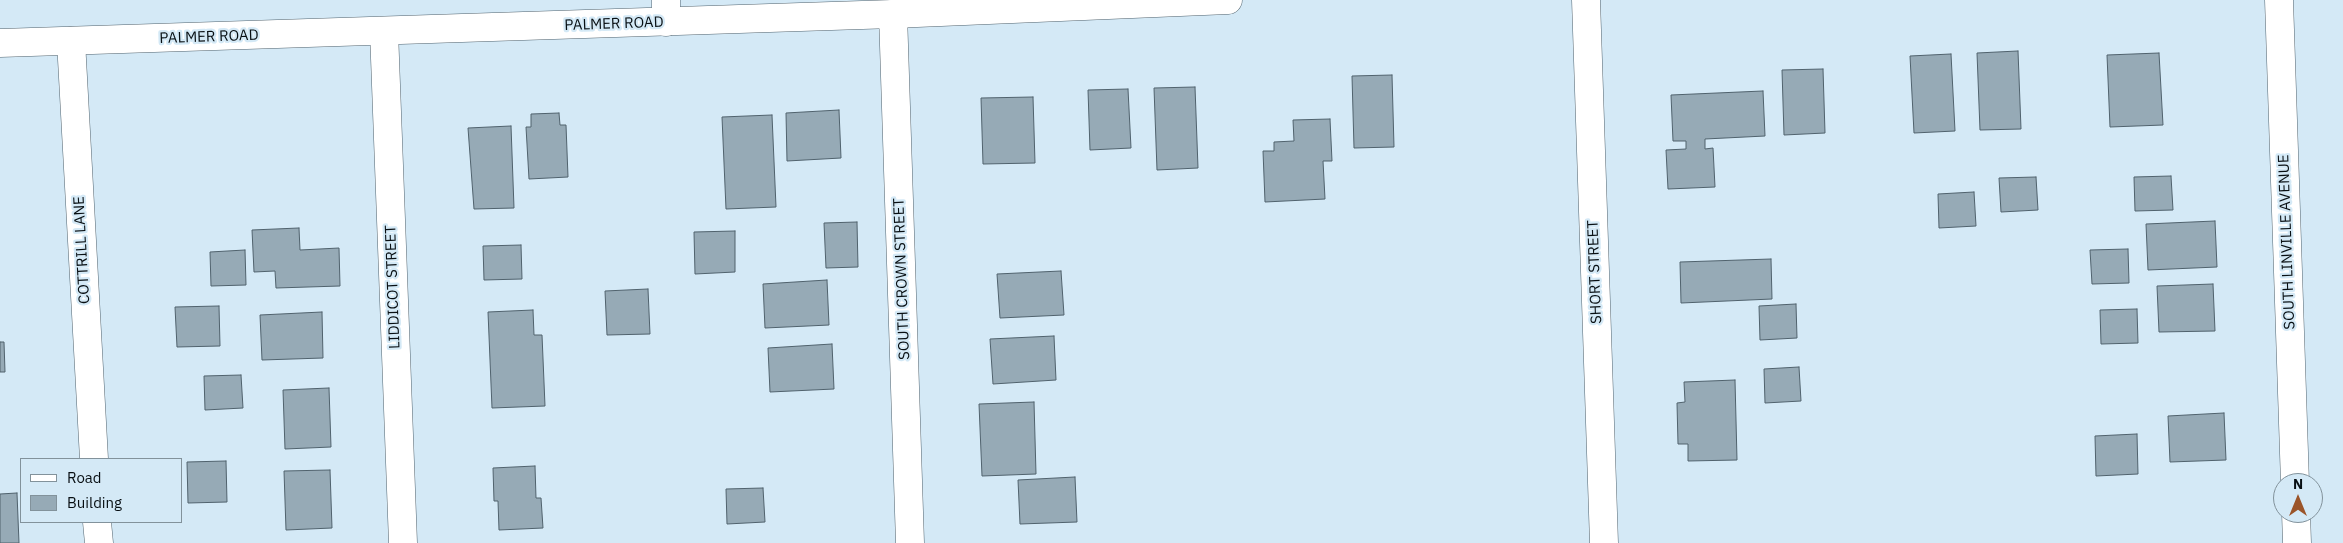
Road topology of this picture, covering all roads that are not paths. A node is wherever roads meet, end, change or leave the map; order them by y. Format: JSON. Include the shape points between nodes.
{"nodes":[{"id":1,"x":1228,"y":0,"type":"edge"},
{"id":2,"x":1586,"y":0,"type":"edge"},
{"id":3,"x":2279,"y":0,"type":"edge"},
{"id":4,"x":967,"y":6,"type":"edge"},
{"id":5,"x":666,"y":11,"type":"edge"},
{"id":6,"x":893,"y":14,"type":"junction"},
{"id":7,"x":384,"y":31,"type":"junction"},
{"id":8,"x":71,"y":41,"type":"junction"},
{"id":9,"x":0,"y":43,"type":"edge"},
{"id":10,"x":94,"y":458,"type":"edge"},
{"id":11,"x":2295,"y":473,"type":"edge"},
{"id":12,"x":97,"y":523,"type":"edge"},
{"id":13,"x":2296,"y":523,"type":"edge"},
{"id":14,"x":99,"y":543,"type":"edge"},
{"id":15,"x":403,"y":543,"type":"edge"},
{"id":16,"x":910,"y":543,"type":"edge"},
{"id":17,"x":1604,"y":543,"type":"edge"},
{"id":18,"x":2297,"y":543,"type":"edge"}],
"edges":[{"from":1,"to":4,"type":"street","name":"PALMER ROAD"},
{"from":2,"to":17,"type":"street","name":"SHORT STREET"},
{"from":3,"to":11,"type":"street","name":"SOUTH LINVILLE AVENUE"},
{"from":4,"to":6,"type":"street","name":"PALMER ROAD"},
{"from":5,"to":6,"type":"street","name":"PALMER ROAD"},
{"from":5,"to":7,"type":"street","name":"PALMER ROAD"},
{"from":6,"to":16,"type":"street","name":"SOUTH CROWN STREET"},
{"from":7,"to":8,"type":"street","name":"PALMER ROAD"},
{"from":7,"to":15,"type":"street","name":"LIDDICOT STREET"},
{"from":8,"to":9,"type":"street","name":"PALMER ROAD"},
{"from":8,"to":10,"type":"street","name":"COTTRILL LANE"},
{"from":12,"to":14,"type":"street"},
{"from":13,"to":18,"type":"street"}]}
